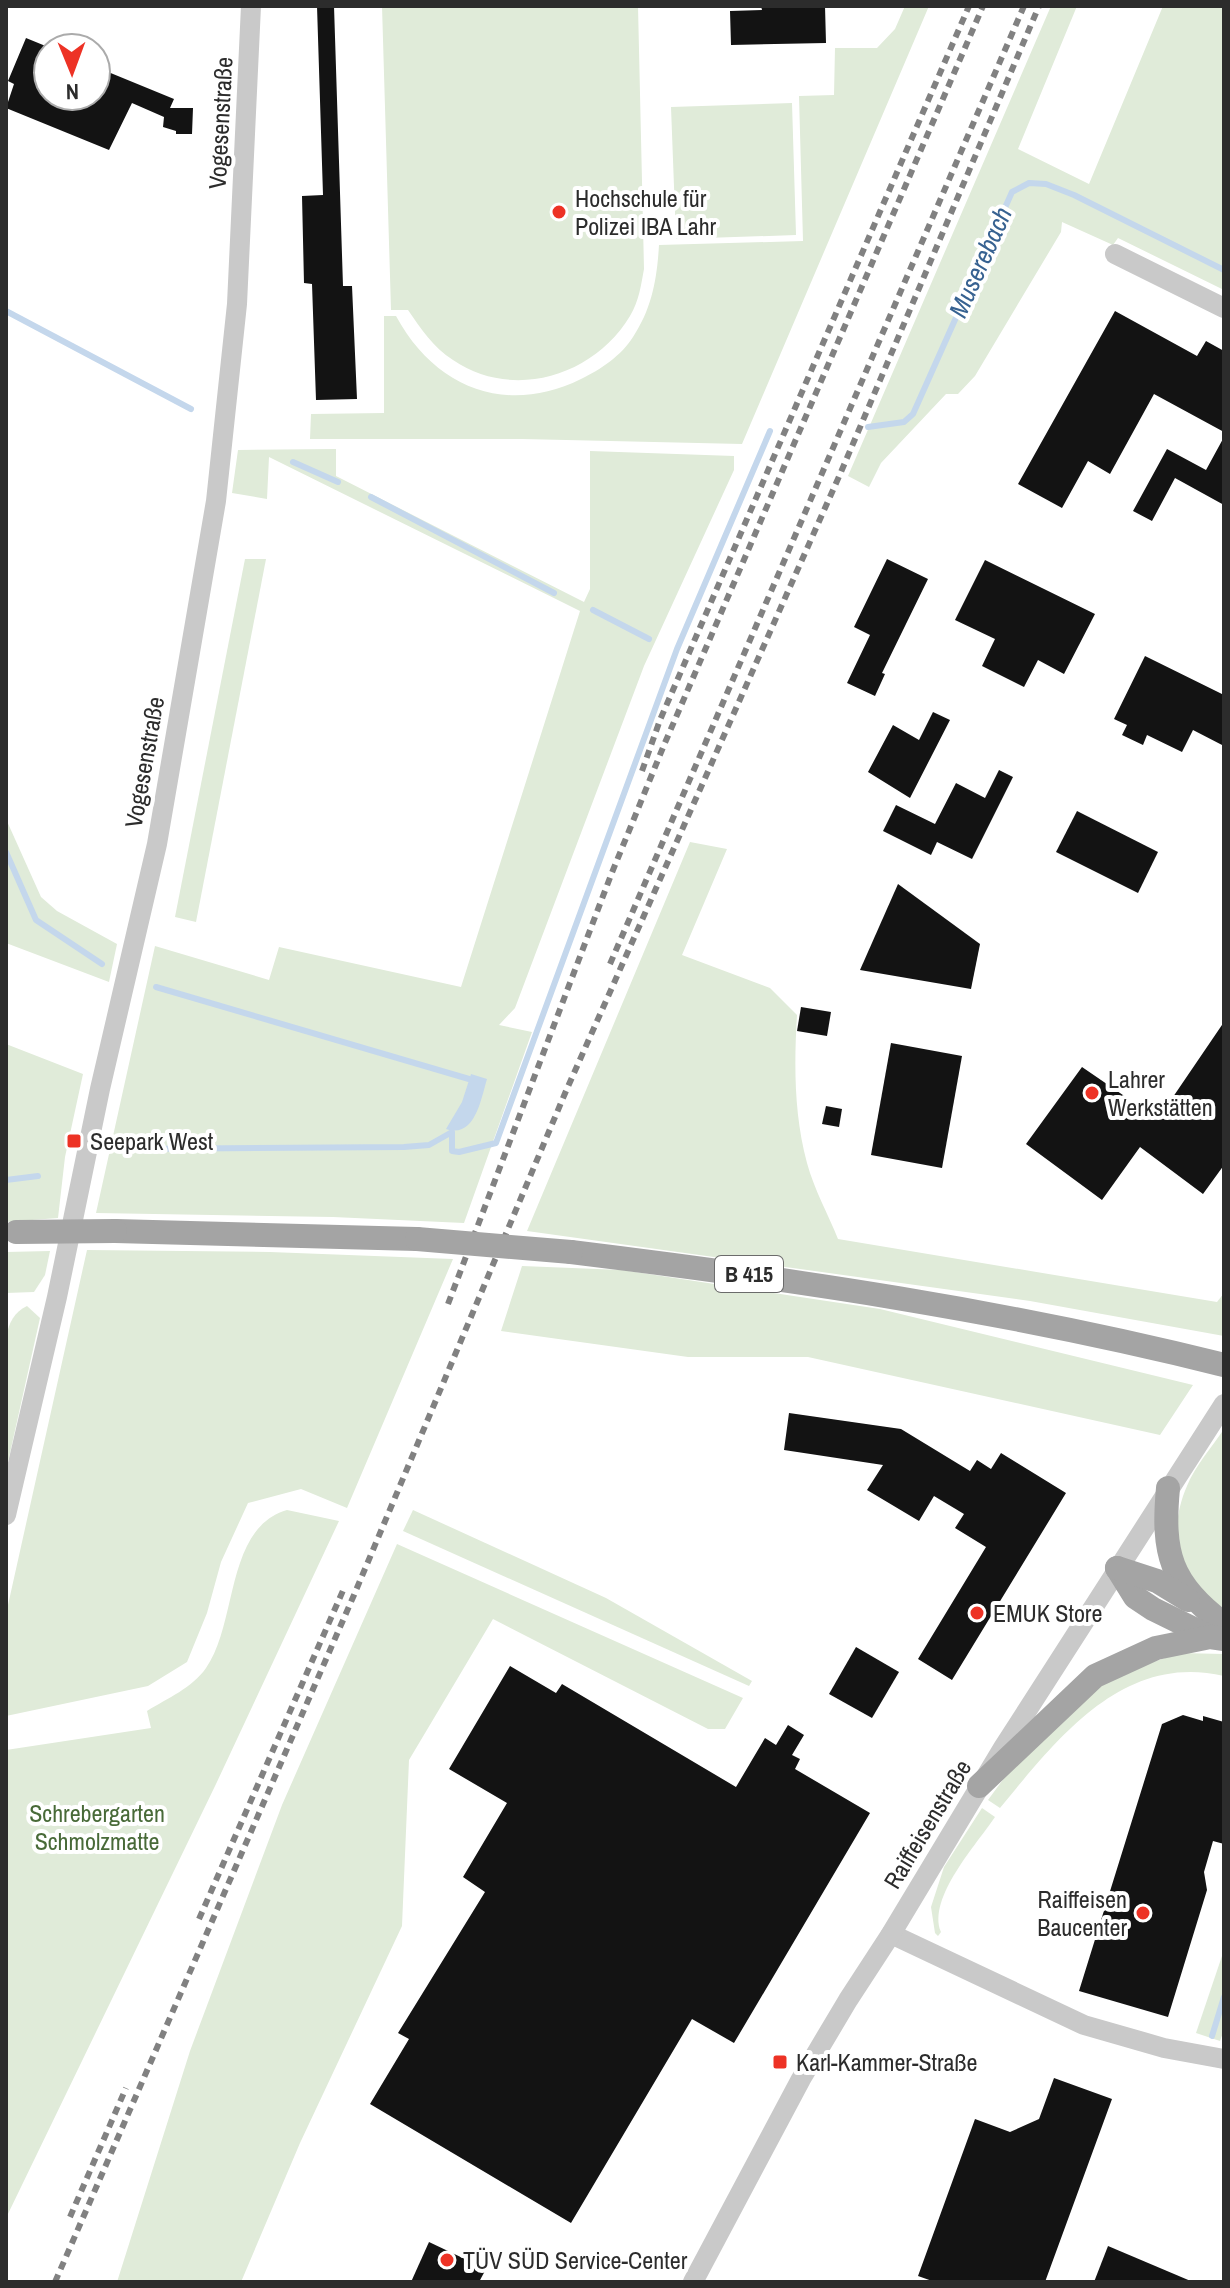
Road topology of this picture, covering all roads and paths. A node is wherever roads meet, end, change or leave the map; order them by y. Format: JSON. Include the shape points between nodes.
{"nodes":[{"id":1,"x":251,"y":6,"type":"edge"},
{"id":2,"x":1115,"y":254,"type":"dead end"},
{"id":3,"x":1224,"y":308,"type":"edge"},
{"id":4,"x":11,"y":1233,"type":"edge"},
{"id":5,"x":1224,"y":1365,"type":"edge"},
{"id":6,"x":1224,"y":1404,"type":"edge"},
{"id":7,"x":1168,"y":1488,"type":"junction"},
{"id":8,"x":6,"y":1515,"type":"edge"},
{"id":9,"x":1117,"y":1568,"type":"junction"},
{"id":10,"x":1201,"y":1607,"type":"junction"},
{"id":11,"x":1219,"y":1634,"type":"edge"},
{"id":12,"x":979,"y":1786,"type":"junction"},
{"id":13,"x":891,"y":1934,"type":"junction"},
{"id":14,"x":1224,"y":2059,"type":"edge"},
{"id":15,"x":693,"y":2282,"type":"edge"}],
"edges":[{"from":1,"to":8,"type":"street","name":"Vogesenstraße","via":[[237,304],[216,501],[157,844]]},
{"from":2,"to":3,"type":"street"},
{"from":4,"to":5,"type":"main road","number":"B 415","bridge":true,"via":[[417,1239],[571,1252],[926,1302]]},
{"from":6,"to":7,"type":"street","name":"Raiffeisenstraße"},
{"from":7,"to":9,"type":"street","name":"Raiffeisenstraße"},
{"from":7,"to":10,"type":"main road","via":[[1168,1551],[1177,1576]]},
{"from":9,"to":10,"type":"main road","via":[[1157,1581]]},
{"from":9,"to":11,"type":"main road","via":[[1135,1597],[1153,1609]]},
{"from":9,"to":12,"type":"street","name":"Raiffeisenstraße"},
{"from":10,"to":11,"type":"main road"},
{"from":11,"to":12,"type":"main road","via":[[1156,1648],[1095,1676]]},
{"from":12,"to":13,"type":"street","name":"Raiffeisenstraße"},
{"from":13,"to":14,"type":"street","via":[[1084,2025]]},
{"from":13,"to":15,"type":"street","name":"Raiffeisenstraße","via":[[801,2079]]}]}
